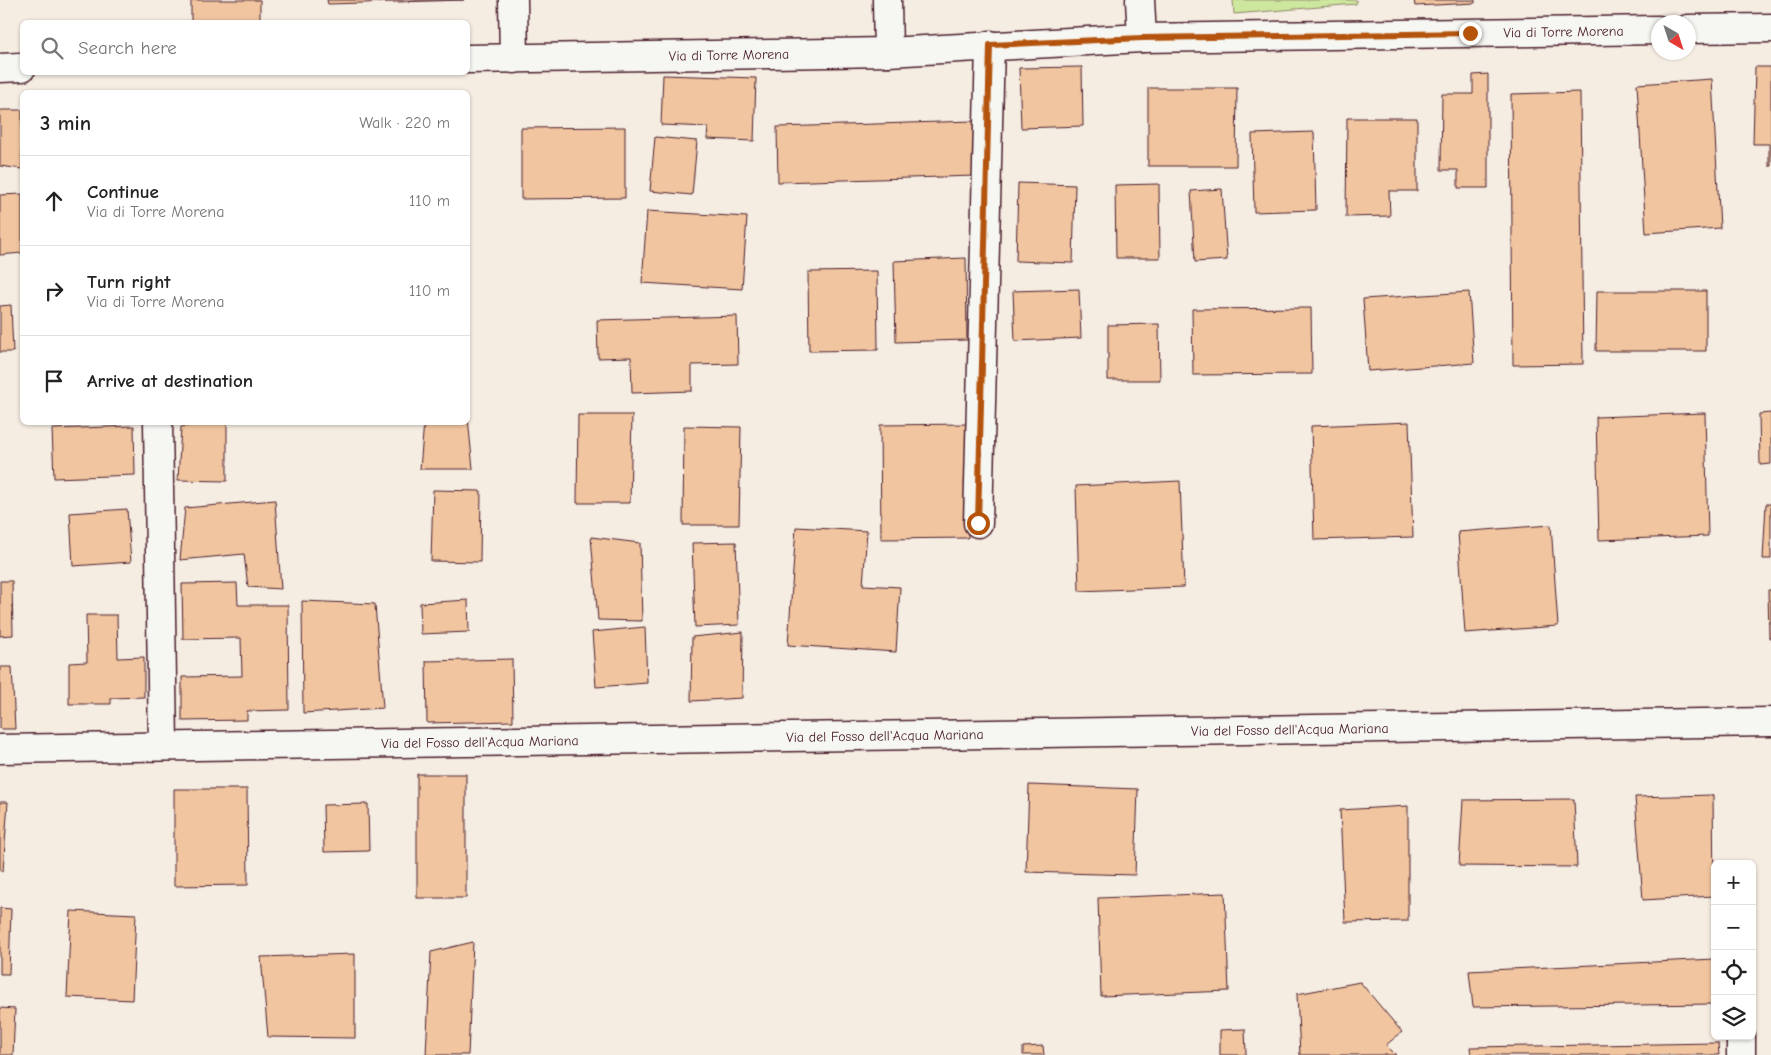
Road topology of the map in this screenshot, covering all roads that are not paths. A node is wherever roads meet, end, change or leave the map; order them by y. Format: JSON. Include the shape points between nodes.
{"nodes":[{"id":1,"x":513,"y":0,"type":"edge"},
{"id":2,"x":887,"y":0,"type":"edge"},
{"id":3,"x":1140,"y":0,"type":"edge"},
{"id":4,"x":1771,"y":28,"type":"edge"},
{"id":5,"x":1696,"y":29,"type":"edge"},
{"id":6,"x":1651,"y":30,"type":"edge"},
{"id":7,"x":1142,"y":38,"type":"junction"},
{"id":8,"x":990,"y":45,"type":"junction"},
{"id":9,"x":888,"y":52,"type":"junction"},
{"id":10,"x":514,"y":59,"type":"junction"},
{"id":11,"x":470,"y":60,"type":"edge"},
{"id":12,"x":20,"y":67,"type":"edge"},
{"id":13,"x":0,"y":68,"type":"edge"},
{"id":14,"x":158,"y":425,"type":"edge"},
{"id":15,"x":978,"y":523,"type":"dead end"},
{"id":16,"x":1771,"y":722,"type":"edge"},
{"id":17,"x":162,"y":745,"type":"junction"},
{"id":18,"x":0,"y":749,"type":"edge"},
{"id":19,"x":1740,"y":1040,"type":"edge"},
{"id":20,"x":1741,"y":1055,"type":"edge"}],
"edges":[{"from":1,"to":10,"type":"street"},
{"from":2,"to":9,"type":"street"},
{"from":3,"to":7,"type":"street"},
{"from":4,"to":5,"type":"street"},
{"from":6,"to":7,"type":"street","name":"Via di Torre Morena"},
{"from":7,"to":8,"type":"street","name":"Via di Torre Morena"},
{"from":8,"to":9,"type":"street","name":"Via di Torre Morena"},
{"from":8,"to":15,"type":"street"},
{"from":9,"to":10,"type":"street","name":"Via di Torre Morena"},
{"from":10,"to":11,"type":"street","name":"Via di Torre Morena"},
{"from":12,"to":13,"type":"street"},
{"from":14,"to":17,"type":"street"},
{"from":16,"to":17,"type":"street","name":"Via del Fosso dell'Acqua Mariana"},
{"from":17,"to":18,"type":"street","name":"Via del Fosso dell'Acqua Mariana"},
{"from":19,"to":20,"type":"street"}]}
